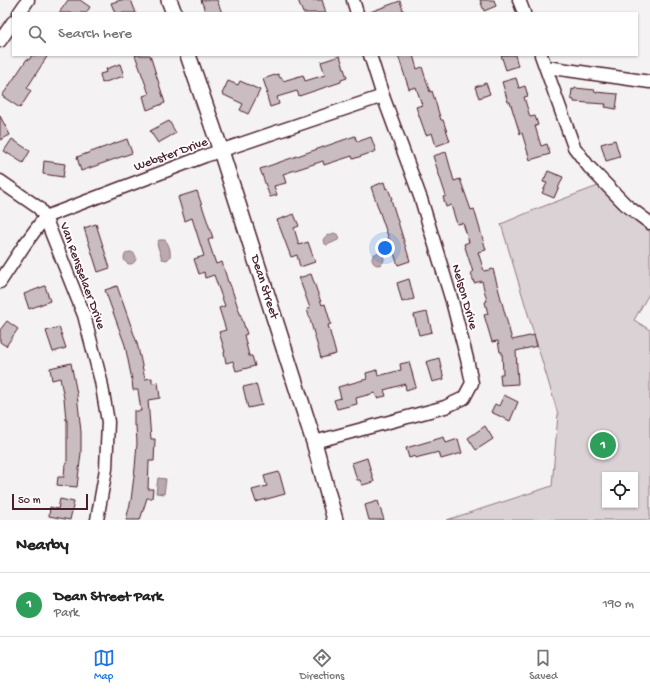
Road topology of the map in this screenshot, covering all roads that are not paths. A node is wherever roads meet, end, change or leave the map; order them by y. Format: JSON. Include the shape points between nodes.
{"nodes":[{"id":1,"x":28,"y":0,"type":"edge"},
{"id":2,"x":169,"y":0,"type":"edge"},
{"id":3,"x":353,"y":0,"type":"edge"},
{"id":4,"x":519,"y":0,"type":"edge"},
{"id":5,"x":20,"y":12,"type":"edge"},
{"id":6,"x":174,"y":12,"type":"edge"},
{"id":7,"x":357,"y":12,"type":"edge"},
{"id":8,"x":524,"y":12,"type":"edge"},
{"id":9,"x":12,"y":23,"type":"edge"},
{"id":10,"x":0,"y":41,"type":"edge"},
{"id":11,"x":188,"y":56,"type":"edge"},
{"id":12,"x":370,"y":56,"type":"edge"},
{"id":13,"x":541,"y":56,"type":"edge"},
{"id":14,"x":546,"y":67,"type":"junction"},
{"id":15,"x":650,"y":82,"type":"edge"},
{"id":16,"x":383,"y":96,"type":"junction"},
{"id":17,"x":221,"y":151,"type":"junction"},
{"id":18,"x":0,"y":181,"type":"edge"},
{"id":19,"x":45,"y":217,"type":"junction"},
{"id":20,"x":650,"y":224,"type":"edge"},
{"id":21,"x":0,"y":282,"type":"edge"},
{"id":22,"x":314,"y":442,"type":"junction"},
{"id":23,"x":97,"y":520,"type":"edge"},
{"id":24,"x":335,"y":520,"type":"edge"}],
"edges":[{"from":1,"to":5,"type":"street"},
{"from":2,"to":6,"type":"street"},
{"from":3,"to":7,"type":"street"},
{"from":4,"to":8,"type":"street"},
{"from":9,"to":10,"type":"street"},
{"from":11,"to":17,"type":"street","name":"Dean Street"},
{"from":12,"to":16,"type":"street","name":"Nelson Drive"},
{"from":13,"to":14,"type":"street"},
{"from":14,"to":15,"type":"street"},
{"from":14,"to":20,"type":"street","via":[[574,147],[589,167],[626,205]]},
{"from":16,"to":17,"type":"street","name":"Webster Drive"},
{"from":16,"to":22,"type":"street","name":"Nelson Drive","via":[[420,199],[450,294],[472,383],[464,398],[445,407]]},
{"from":17,"to":19,"type":"street","name":"Webster Drive"},
{"from":17,"to":22,"type":"street","name":"Dean Street"},
{"from":18,"to":19,"type":"street","name":"Van Rensselaer Drive","via":[[39,208]]},
{"from":19,"to":21,"type":"street"},
{"from":19,"to":23,"type":"street","name":"Van Rensselaer Drive","via":[[84,315],[101,381],[108,422],[106,468]]},
{"from":22,"to":24,"type":"street","name":"Dean Street"}]}
